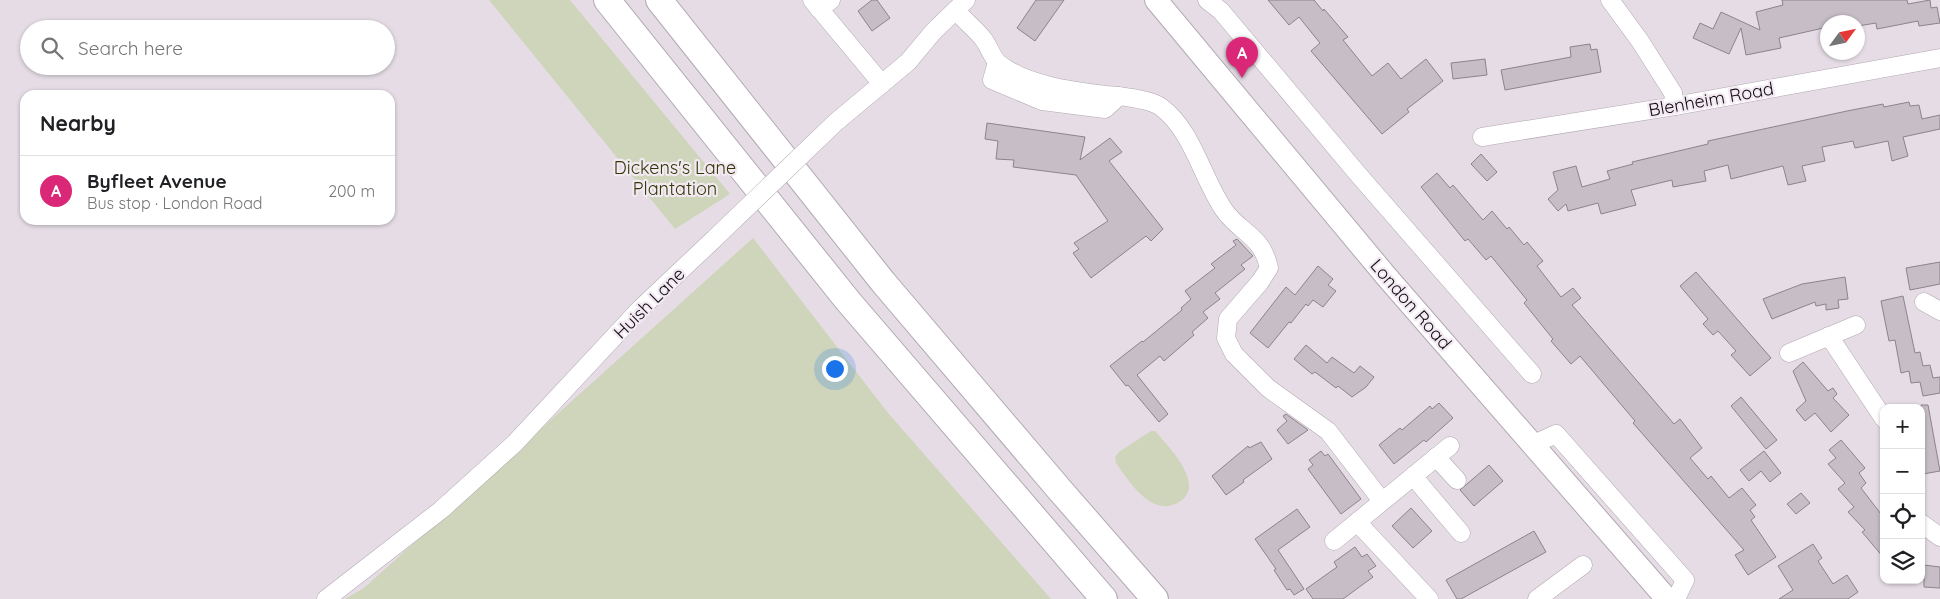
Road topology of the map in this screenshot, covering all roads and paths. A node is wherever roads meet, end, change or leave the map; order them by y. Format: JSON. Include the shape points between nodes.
{"nodes":[{"id":1,"x":607,"y":0,"type":"edge"},
{"id":2,"x":659,"y":0,"type":"edge"},
{"id":3,"x":1206,"y":0,"type":"edge"},
{"id":4,"x":1610,"y":0,"type":"edge"},
{"id":5,"x":1160,"y":1,"type":"edge"},
{"id":6,"x":821,"y":3,"type":"edge"},
{"id":7,"x":961,"y":5,"type":"edge"},
{"id":8,"x":1940,"y":58,"type":"edge"},
{"id":9,"x":882,"y":84,"type":"junction"},
{"id":10,"x":1675,"y":106,"type":"junction"},
{"id":11,"x":1482,"y":138,"type":"dead end"},
{"id":12,"x":1924,"y":302,"type":"dead end"},
{"id":13,"x":1940,"y":312,"type":"edge"},
{"id":14,"x":1856,"y":325,"type":"dead end"},
{"id":15,"x":1829,"y":336,"type":"junction"},
{"id":16,"x":1788,"y":353,"type":"dead end"},
{"id":17,"x":1532,"y":374,"type":"dead end"},
{"id":18,"x":1880,"y":413,"type":"edge"},
{"id":19,"x":1532,"y":445,"type":"junction"},
{"id":20,"x":1450,"y":446,"type":"dead end"},
{"id":21,"x":1436,"y":457,"type":"junction"},
{"id":22,"x":1413,"y":476,"type":"junction"},
{"id":23,"x":1457,"y":480,"type":"dead end"},
{"id":24,"x":1382,"y":501,"type":"junction"},
{"id":25,"x":1357,"y":522,"type":"junction"},
{"id":26,"x":1925,"y":526,"type":"edge"},
{"id":27,"x":1461,"y":533,"type":"dead end"},
{"id":28,"x":1940,"y":537,"type":"edge"},
{"id":29,"x":1334,"y":541,"type":"dead end"},
{"id":30,"x":1583,"y":565,"type":"dead end"},
{"id":31,"x":326,"y":599,"type":"edge"},
{"id":32,"x":1104,"y":599,"type":"edge"},
{"id":33,"x":1155,"y":599,"type":"edge"},
{"id":34,"x":1429,"y":599,"type":"edge"},
{"id":35,"x":1537,"y":599,"type":"edge"},
{"id":36,"x":1667,"y":599,"type":"edge"},
{"id":37,"x":1676,"y":599,"type":"edge"}],
"edges":[{"from":1,"to":32,"type":"highway","via":[[848,301]]},
{"from":2,"to":33,"type":"highway","via":[[883,282]]},
{"from":3,"to":17,"type":"street","via":[[1221,11]]},
{"from":4,"to":10,"type":"street","via":[[1673,94]]},
{"from":5,"to":19,"type":"main road","name":"London Road","via":[[1386,276]]},
{"from":6,"to":9,"type":"street"},
{"from":7,"to":9,"type":"street","name":"Huish Lane","via":[[908,62]]},
{"from":7,"to":24,"type":"street","via":[[997,62],[1021,76],[1050,86],[1132,98],[1160,106],[1176,123],[1224,210],[1240,228],[1257,240],[1266,254],[1269,268],[1228,319],[1226,338],[1234,354],[1268,388],[1328,432]]},
{"from":8,"to":10,"type":"street","name":"Blenheim Road"},
{"from":9,"to":31,"type":"street","name":"Huish Lane","bridge":true,"via":[[836,122],[640,309],[514,444],[441,510]]},
{"from":10,"to":11,"type":"street","name":"Blenheim Road"},
{"from":12,"to":13,"type":"street"},
{"from":14,"to":15,"type":"street"},
{"from":15,"to":16,"type":"street"},
{"from":15,"to":18,"type":"street"},
{"from":19,"to":36,"type":"main road","name":"London Road"},
{"from":19,"to":37,"type":"street","via":[[1556,434],[1685,580]]},
{"from":20,"to":21,"type":"street"},
{"from":21,"to":22,"type":"street"},
{"from":21,"to":23,"type":"street"},
{"from":22,"to":24,"type":"street"},
{"from":22,"to":27,"type":"street"},
{"from":24,"to":25,"type":"street"},
{"from":25,"to":29,"type":"street"},
{"from":25,"to":34,"type":"street"},
{"from":26,"to":28,"type":"street"},
{"from":30,"to":35,"type":"street"}]}
